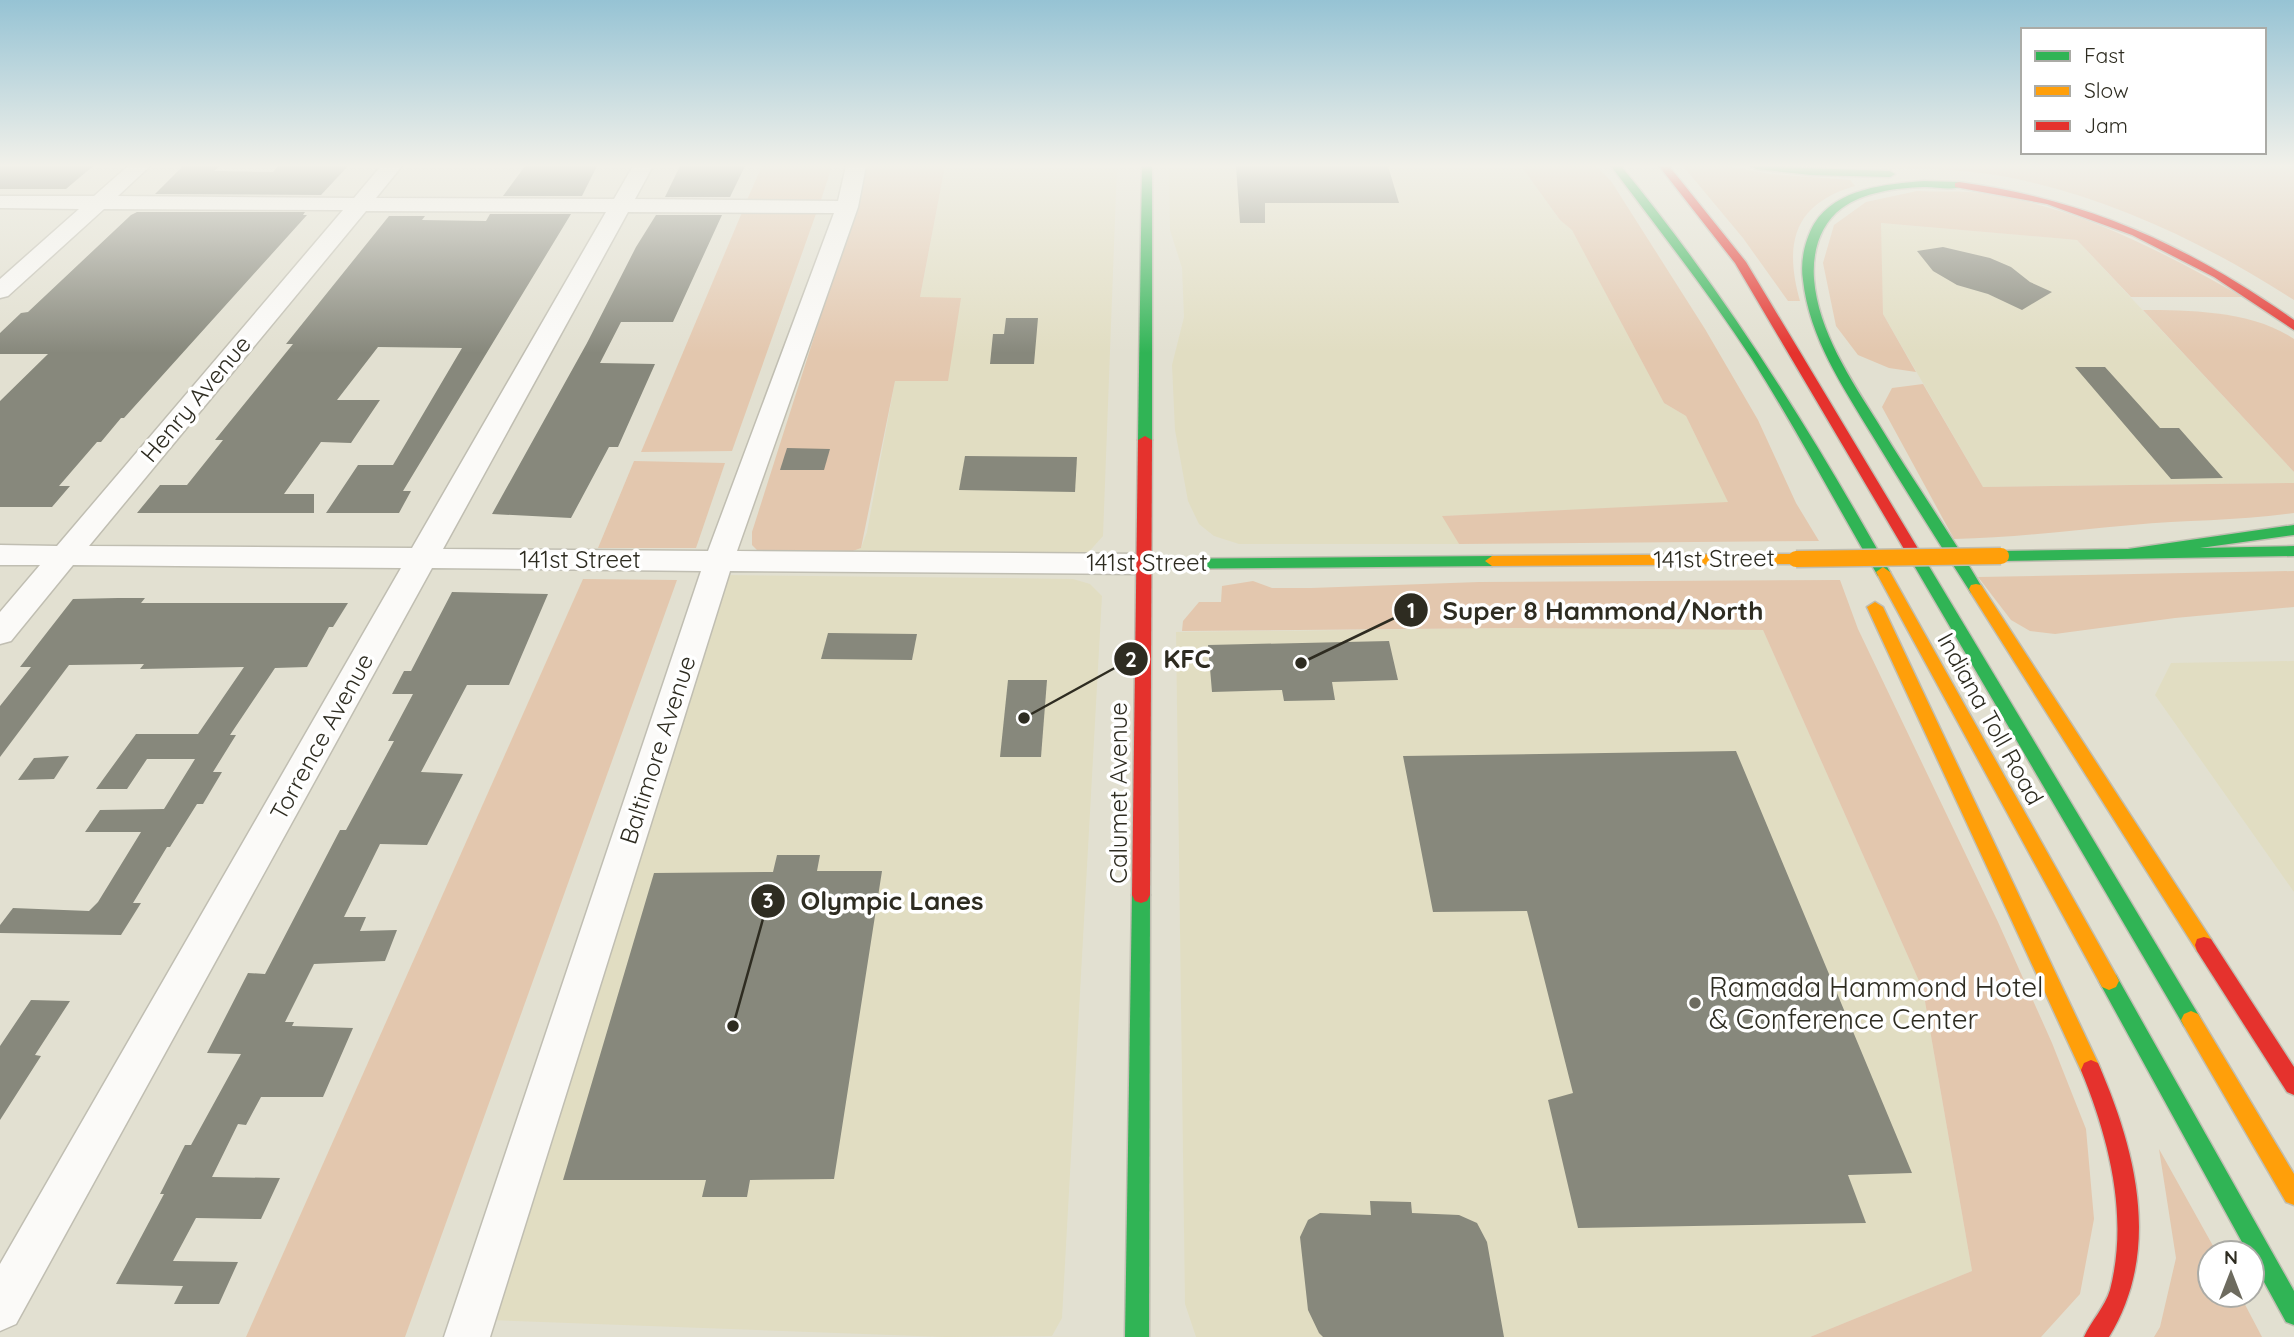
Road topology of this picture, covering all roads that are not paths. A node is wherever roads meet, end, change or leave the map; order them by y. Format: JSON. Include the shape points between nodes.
{"nodes":[{"id":1,"x":70,"y":228,"type":"edge"},
{"id":2,"x":340,"y":228,"type":"edge"},
{"id":3,"x":608,"y":228,"type":"edge"},
{"id":4,"x":839,"y":228,"type":"edge"},
{"id":5,"x":1147,"y":228,"type":"edge"},
{"id":6,"x":1669,"y":228,"type":"edge"},
{"id":7,"x":1713,"y":228,"type":"edge"},
{"id":8,"x":1815,"y":228,"type":"edge"},
{"id":9,"x":2121,"y":228,"type":"edge"},
{"id":10,"x":2151,"y":228,"type":"edge"},
{"id":11,"x":0,"y":291,"type":"edge"},
{"id":12,"x":2294,"y":308,"type":"edge"},
{"id":13,"x":2294,"y":326,"type":"edge"},
{"id":14,"x":1849,"y":511,"type":"junction"},
{"id":15,"x":2294,"y":530,"type":"edge"},
{"id":16,"x":2294,"y":551,"type":"edge"},
{"id":17,"x":2133,"y":552,"type":"junction"},
{"id":18,"x":0,"y":555,"type":"edge"},
{"id":19,"x":65,"y":556,"type":"junction"},
{"id":20,"x":422,"y":559,"type":"junction"},
{"id":21,"x":719,"y":561,"type":"junction"},
{"id":22,"x":1144,"y":564,"type":"junction"},
{"id":23,"x":0,"y":633,"type":"edge"},
{"id":24,"x":2294,"y":1085,"type":"edge"},
{"id":25,"x":2294,"y":1194,"type":"edge"},
{"id":26,"x":0,"y":1308,"type":"edge"},
{"id":27,"x":2294,"y":1314,"type":"edge"},
{"id":28,"x":467,"y":1337,"type":"edge"},
{"id":29,"x":1138,"y":1337,"type":"edge"},
{"id":30,"x":2096,"y":1337,"type":"edge"}],
"edges":[{"from":1,"to":11,"type":"street"},
{"from":2,"to":19,"type":"street","name":"Henry Avenue"},
{"from":3,"to":20,"type":"street","name":"Torrence Avenue"},
{"from":4,"to":21,"type":"street","name":"Baltimore Avenue"},
{"from":5,"to":22,"type":"main road","name":"Calumet Avenue"},
{"from":6,"to":14,"type":"main road","name":"Indiana Toll Road","via":[[1738,325]]},
{"from":7,"to":25,"type":"main road","name":"Indiana Toll Road","via":[[1775,318]]},
{"from":8,"to":24,"type":"main road","via":[[1807,264],[1810,295],[1838,366],[1889,453]]},
{"from":9,"to":13,"type":"main road","via":[[2215,271]]},
{"from":10,"to":12,"type":"main road","via":[[2208,255]]},
{"from":14,"to":27,"type":"main road","name":"Indiana Toll Road"},
{"from":14,"to":30,"type":"main road","via":[[1872,601],[2102,1095],[2123,1170],[2130,1230],[2121,1292]]},
{"from":15,"to":17,"type":"main road"},
{"from":16,"to":17,"type":"main road","name":"141st Street"},
{"from":17,"to":22,"type":"main road","name":"141st Street","bridge":true},
{"from":18,"to":19,"type":"street","name":"141st Street"},
{"from":19,"to":20,"type":"street","name":"141st Street"},
{"from":19,"to":23,"type":"street","name":"Henry Avenue"},
{"from":20,"to":21,"type":"street","name":"141st Street"},
{"from":20,"to":26,"type":"street","name":"Torrence Avenue"},
{"from":21,"to":22,"type":"street","name":"141st Street"},
{"from":21,"to":28,"type":"street","name":"Baltimore Avenue"},
{"from":22,"to":29,"type":"main road","name":"Calumet Avenue"}]}
